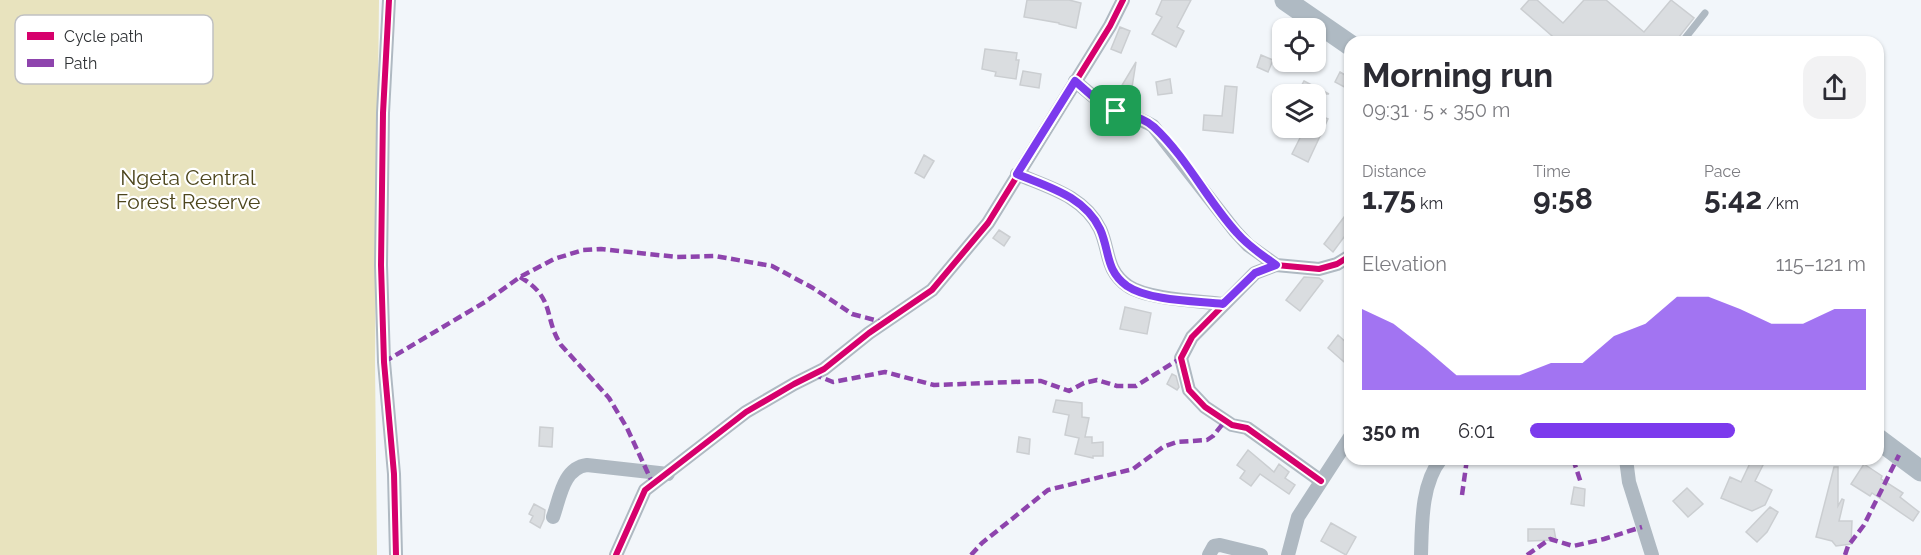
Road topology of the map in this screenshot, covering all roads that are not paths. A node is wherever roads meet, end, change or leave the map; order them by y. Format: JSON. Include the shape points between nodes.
{"nodes":[{"id":1,"x":389,"y":0,"type":"edge"},
{"id":2,"x":1123,"y":0,"type":"edge"},
{"id":3,"x":1285,"y":0,"type":"edge"},
{"id":4,"x":1705,"y":13,"type":"dead end"},
{"id":5,"x":1687,"y":36,"type":"edge"},
{"id":6,"x":1344,"y":41,"type":"edge"},
{"id":7,"x":1075,"y":81,"type":"junction"},
{"id":8,"x":1017,"y":174,"type":"junction"},
{"id":9,"x":1344,"y":260,"type":"edge"},
{"id":10,"x":1276,"y":265,"type":"junction"},
{"id":11,"x":1223,"y":304,"type":"junction"},
{"id":12,"x":1884,"y":443,"type":"edge"},
{"id":13,"x":1344,"y":446,"type":"edge"},
{"id":14,"x":1437,"y":465,"type":"edge"},
{"id":15,"x":1627,"y":465,"type":"edge"},
{"id":16,"x":1921,"y":471,"type":"edge"},
{"id":17,"x":668,"y":474,"type":"junction"},
{"id":18,"x":1321,"y":481,"type":"junction"},
{"id":19,"x":553,"y":516,"type":"dead end"},
{"id":20,"x":396,"y":555,"type":"edge"},
{"id":21,"x":616,"y":555,"type":"edge"},
{"id":22,"x":1209,"y":555,"type":"edge"},
{"id":23,"x":1261,"y":555,"type":"edge"},
{"id":24,"x":1288,"y":555,"type":"edge"},
{"id":25,"x":1421,"y":555,"type":"edge"},
{"id":26,"x":1652,"y":555,"type":"edge"}],
"edges":[{"from":1,"to":20,"type":"street","via":[[381,265]]},
{"from":2,"to":7,"type":"street"},
{"from":3,"to":6,"type":"main road"},
{"from":4,"to":5,"type":"lane"},
{"from":7,"to":8,"type":"street"},
{"from":7,"to":10,"type":"street","via":[[1100,102],[1153,126],[1235,231]]},
{"from":8,"to":11,"type":"street","via":[[1071,196],[1085,208],[1100,228],[1114,274],[1130,287],[1152,295]]},
{"from":8,"to":17,"type":"street","via":[[988,224],[932,290],[824,369],[746,412]]},
{"from":9,"to":10,"type":"street","via":[[1318,269]]},
{"from":10,"to":11,"type":"street","via":[[1255,273]]},
{"from":11,"to":18,"type":"street","via":[[1192,337],[1182,358],[1189,390],[1205,407],[1232,425],[1247,428]]},
{"from":12,"to":16,"type":"main road"},
{"from":13,"to":18,"type":"street"},
{"from":14,"to":25,"type":"street","via":[[1427,490]]},
{"from":15,"to":26,"type":"street"},
{"from":17,"to":19,"type":"street","via":[[578,466],[567,478]]},
{"from":17,"to":21,"type":"street","via":[[645,490]]},
{"from":18,"to":24,"type":"street","via":[[1298,517]]},
{"from":22,"to":23,"type":"street","via":[[1214,546],[1220,545]]}]}
